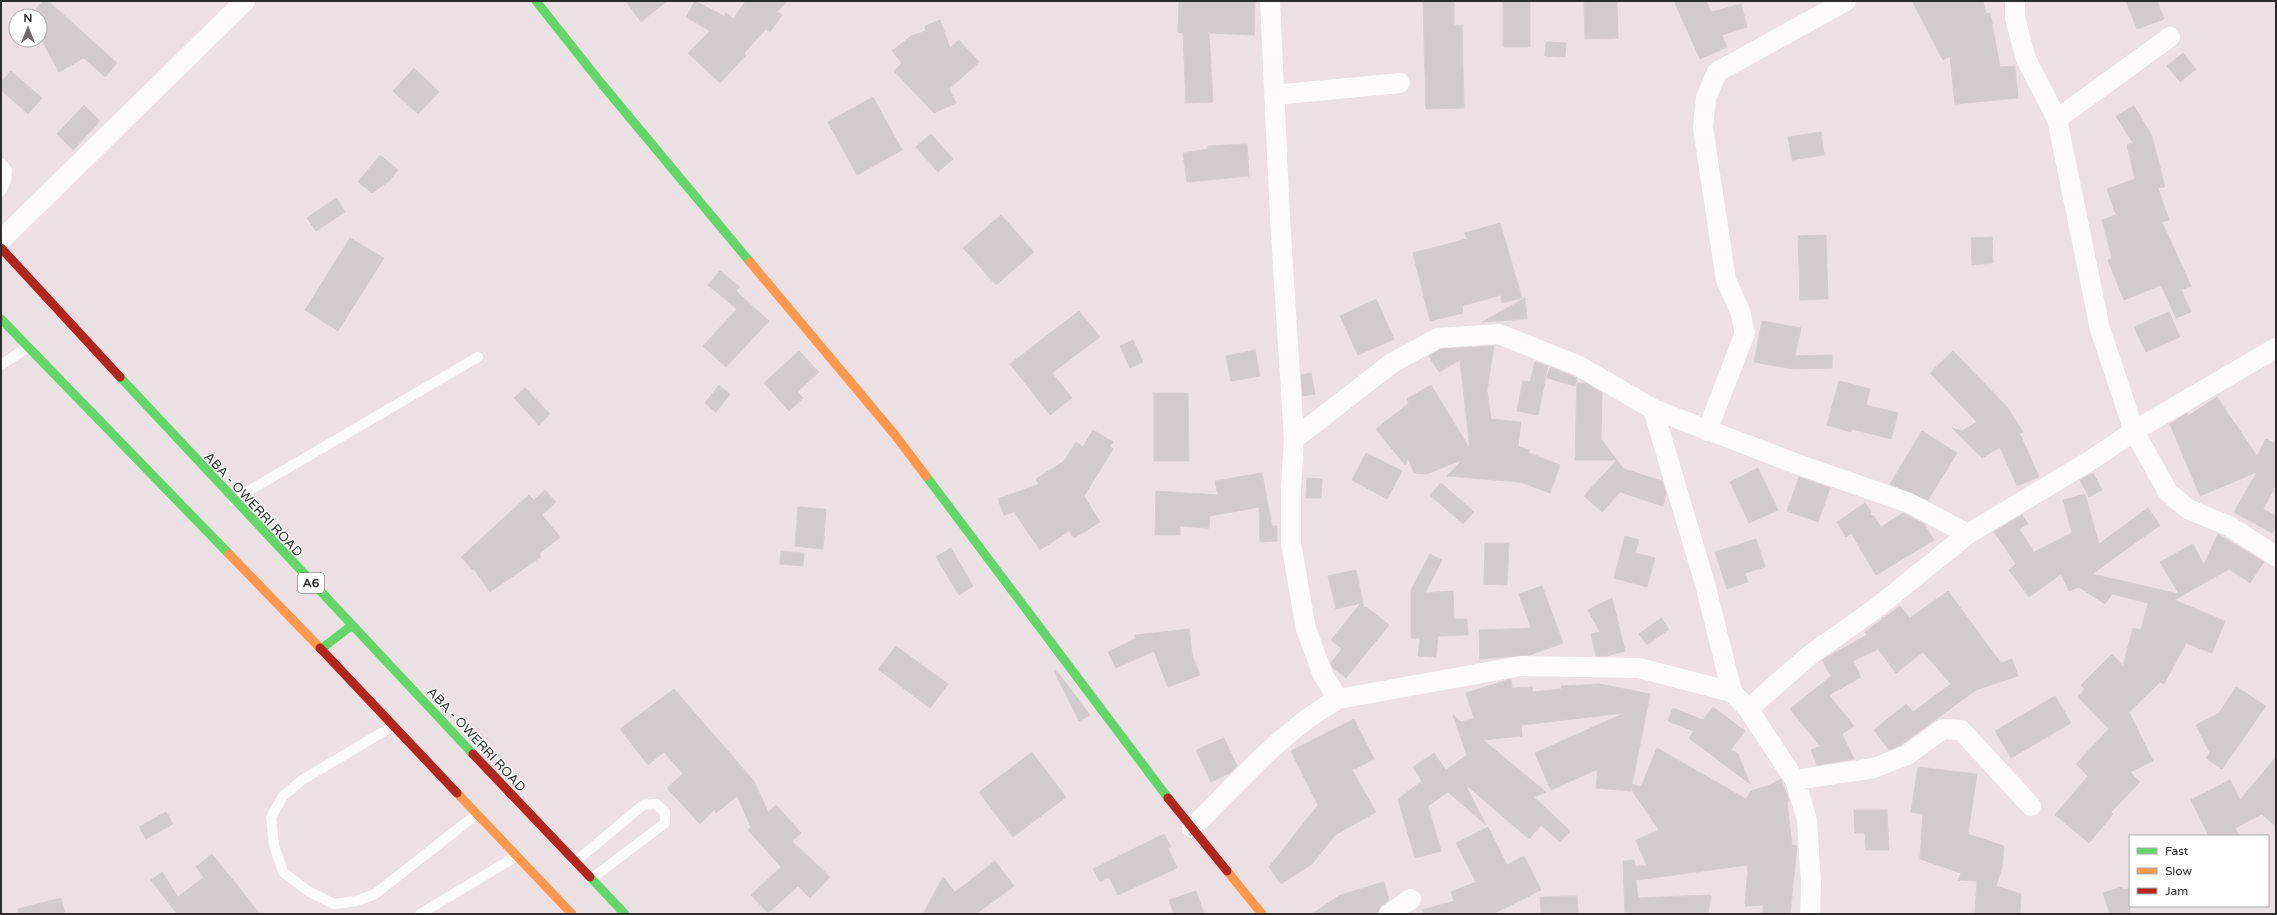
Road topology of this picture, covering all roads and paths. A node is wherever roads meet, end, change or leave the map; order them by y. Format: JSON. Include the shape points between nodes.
{"nodes":[{"id":1,"x":245,"y":1,"type":"edge"},
{"id":2,"x":536,"y":1,"type":"edge"},
{"id":3,"x":1270,"y":1,"type":"edge"},
{"id":4,"x":1846,"y":1,"type":"edge"},
{"id":5,"x":2015,"y":1,"type":"edge"},
{"id":6,"x":2170,"y":37,"type":"dead end"},
{"id":7,"x":1400,"y":83,"type":"dead end"},
{"id":8,"x":1274,"y":95,"type":"junction"},
{"id":9,"x":2057,"y":119,"type":"junction"},
{"id":10,"x":1,"y":163,"type":"edge"},
{"id":11,"x":1,"y":192,"type":"edge"},
{"id":12,"x":1,"y":240,"type":"edge"},
{"id":13,"x":1,"y":248,"type":"edge"},
{"id":14,"x":1,"y":319,"type":"edge"},
{"id":15,"x":28,"y":347,"type":"junction"},
{"id":16,"x":2276,"y":348,"type":"edge"},
{"id":17,"x":478,"y":357,"type":"dead end"},
{"id":18,"x":1,"y":364,"type":"edge"},
{"id":19,"x":1653,"y":409,"type":"junction"},
{"id":20,"x":1707,"y":431,"type":"junction"},
{"id":21,"x":2134,"y":431,"type":"junction"},
{"id":22,"x":1294,"y":439,"type":"junction"},
{"id":23,"x":233,"y":500,"type":"junction"},
{"id":24,"x":1968,"y":534,"type":"junction"},
{"id":25,"x":2276,"y":556,"type":"edge"},
{"id":26,"x":351,"y":626,"type":"junction"},
{"id":27,"x":321,"y":649,"type":"junction"},
{"id":28,"x":1732,"y":692,"type":"junction"},
{"id":29,"x":1338,"y":699,"type":"junction"},
{"id":30,"x":1748,"y":708,"type":"junction"},
{"id":31,"x":393,"y":726,"type":"junction"},
{"id":32,"x":1795,"y":780,"type":"junction"},
{"id":33,"x":2031,"y":806,"type":"dead end"},
{"id":34,"x":477,"y":814,"type":"junction"},
{"id":35,"x":1192,"y":828,"type":"junction"},
{"id":36,"x":517,"y":856,"type":"junction"},
{"id":37,"x":575,"y":862,"type":"junction"},
{"id":38,"x":591,"y":879,"type":"junction"},
{"id":39,"x":1411,"y":899,"type":"dead end"},
{"id":40,"x":420,"y":914,"type":"edge"},
{"id":41,"x":572,"y":914,"type":"edge"},
{"id":42,"x":625,"y":914,"type":"edge"},
{"id":43,"x":1262,"y":914,"type":"edge"},
{"id":44,"x":1389,"y":914,"type":"edge"},
{"id":45,"x":1810,"y":914,"type":"edge"}],
"edges":[{"from":1,"to":12,"type":"street"},
{"from":2,"to":35,"type":"main road","via":[[600,83],[894,435]]},
{"from":3,"to":8,"type":"street"},
{"from":4,"to":20,"type":"street","via":[[1717,72],[1706,98],[1703,128],[1726,280],[1740,311],[1745,333]]},
{"from":5,"to":9,"type":"street","via":[[2015,18],[2026,58]]},
{"from":6,"to":9,"type":"street"},
{"from":7,"to":8,"type":"street"},
{"from":8,"to":22,"type":"street"},
{"from":9,"to":21,"type":"street","via":[[2100,329]]},
{"from":10,"to":11,"type":"lane","via":[[7,170]]},
{"from":13,"to":23,"type":"main road","name":"ABA - OWERRI ROAD","number":"A6"},
{"from":14,"to":15,"type":"main road"},
{"from":15,"to":18,"type":"lane"},
{"from":15,"to":27,"type":"main road"},
{"from":16,"to":21,"type":"street"},
{"from":17,"to":23,"type":"lane"},
{"from":19,"to":20,"type":"street"},
{"from":19,"to":22,"type":"street","via":[[1579,366],[1499,334],[1438,338],[1392,363]]},
{"from":19,"to":28,"type":"street","via":[[1705,584]]},
{"from":20,"to":24,"type":"street","via":[[1909,503]]},
{"from":21,"to":24,"type":"street","via":[[2093,459]]},
{"from":21,"to":25,"type":"street","via":[[2168,492],[2188,509],[2229,526]]},
{"from":22,"to":29,"type":"street","via":[[1291,543],[1306,629],[1323,675]]},
{"from":23,"to":26,"type":"main road","name":"ABA - OWERRI ROAD","number":"A6"},
{"from":24,"to":30,"type":"street","via":[[1875,609],[1810,655]]},
{"from":26,"to":27,"type":"main road"},
{"from":26,"to":37,"type":"main road","name":"ABA - OWERRI ROAD","number":"A6"},
{"from":27,"to":31,"type":"main road"},
{"from":28,"to":29,"type":"street","via":[[1639,668],[1521,666]]},
{"from":28,"to":30,"type":"street"},
{"from":29,"to":35,"type":"street","via":[[1312,714]]},
{"from":30,"to":32,"type":"street"},
{"from":31,"to":34,"type":"main road"},
{"from":31,"to":34,"type":"lane","via":[[302,780],[283,796],[271,817],[274,845],[283,872],[308,891],[334,904],[356,901],[376,894]]},
{"from":32,"to":33,"type":"street","via":[[1874,768],[1906,755],[1944,729],[1961,730]]},
{"from":32,"to":45,"type":"street","via":[[1807,820]]},
{"from":34,"to":36,"type":"main road"},
{"from":35,"to":43,"type":"main road"},
{"from":36,"to":40,"type":"lane"},
{"from":36,"to":41,"type":"main road"},
{"from":37,"to":38,"type":"main road","name":"ABA - OWERRI ROAD","number":"A6"},
{"from":37,"to":38,"type":"lane","via":[[643,805],[656,804],[665,812],[665,823]]},
{"from":38,"to":42,"type":"main road","name":"ABA - OWERRI ROAD","number":"A6"},
{"from":39,"to":44,"type":"street"}]}
